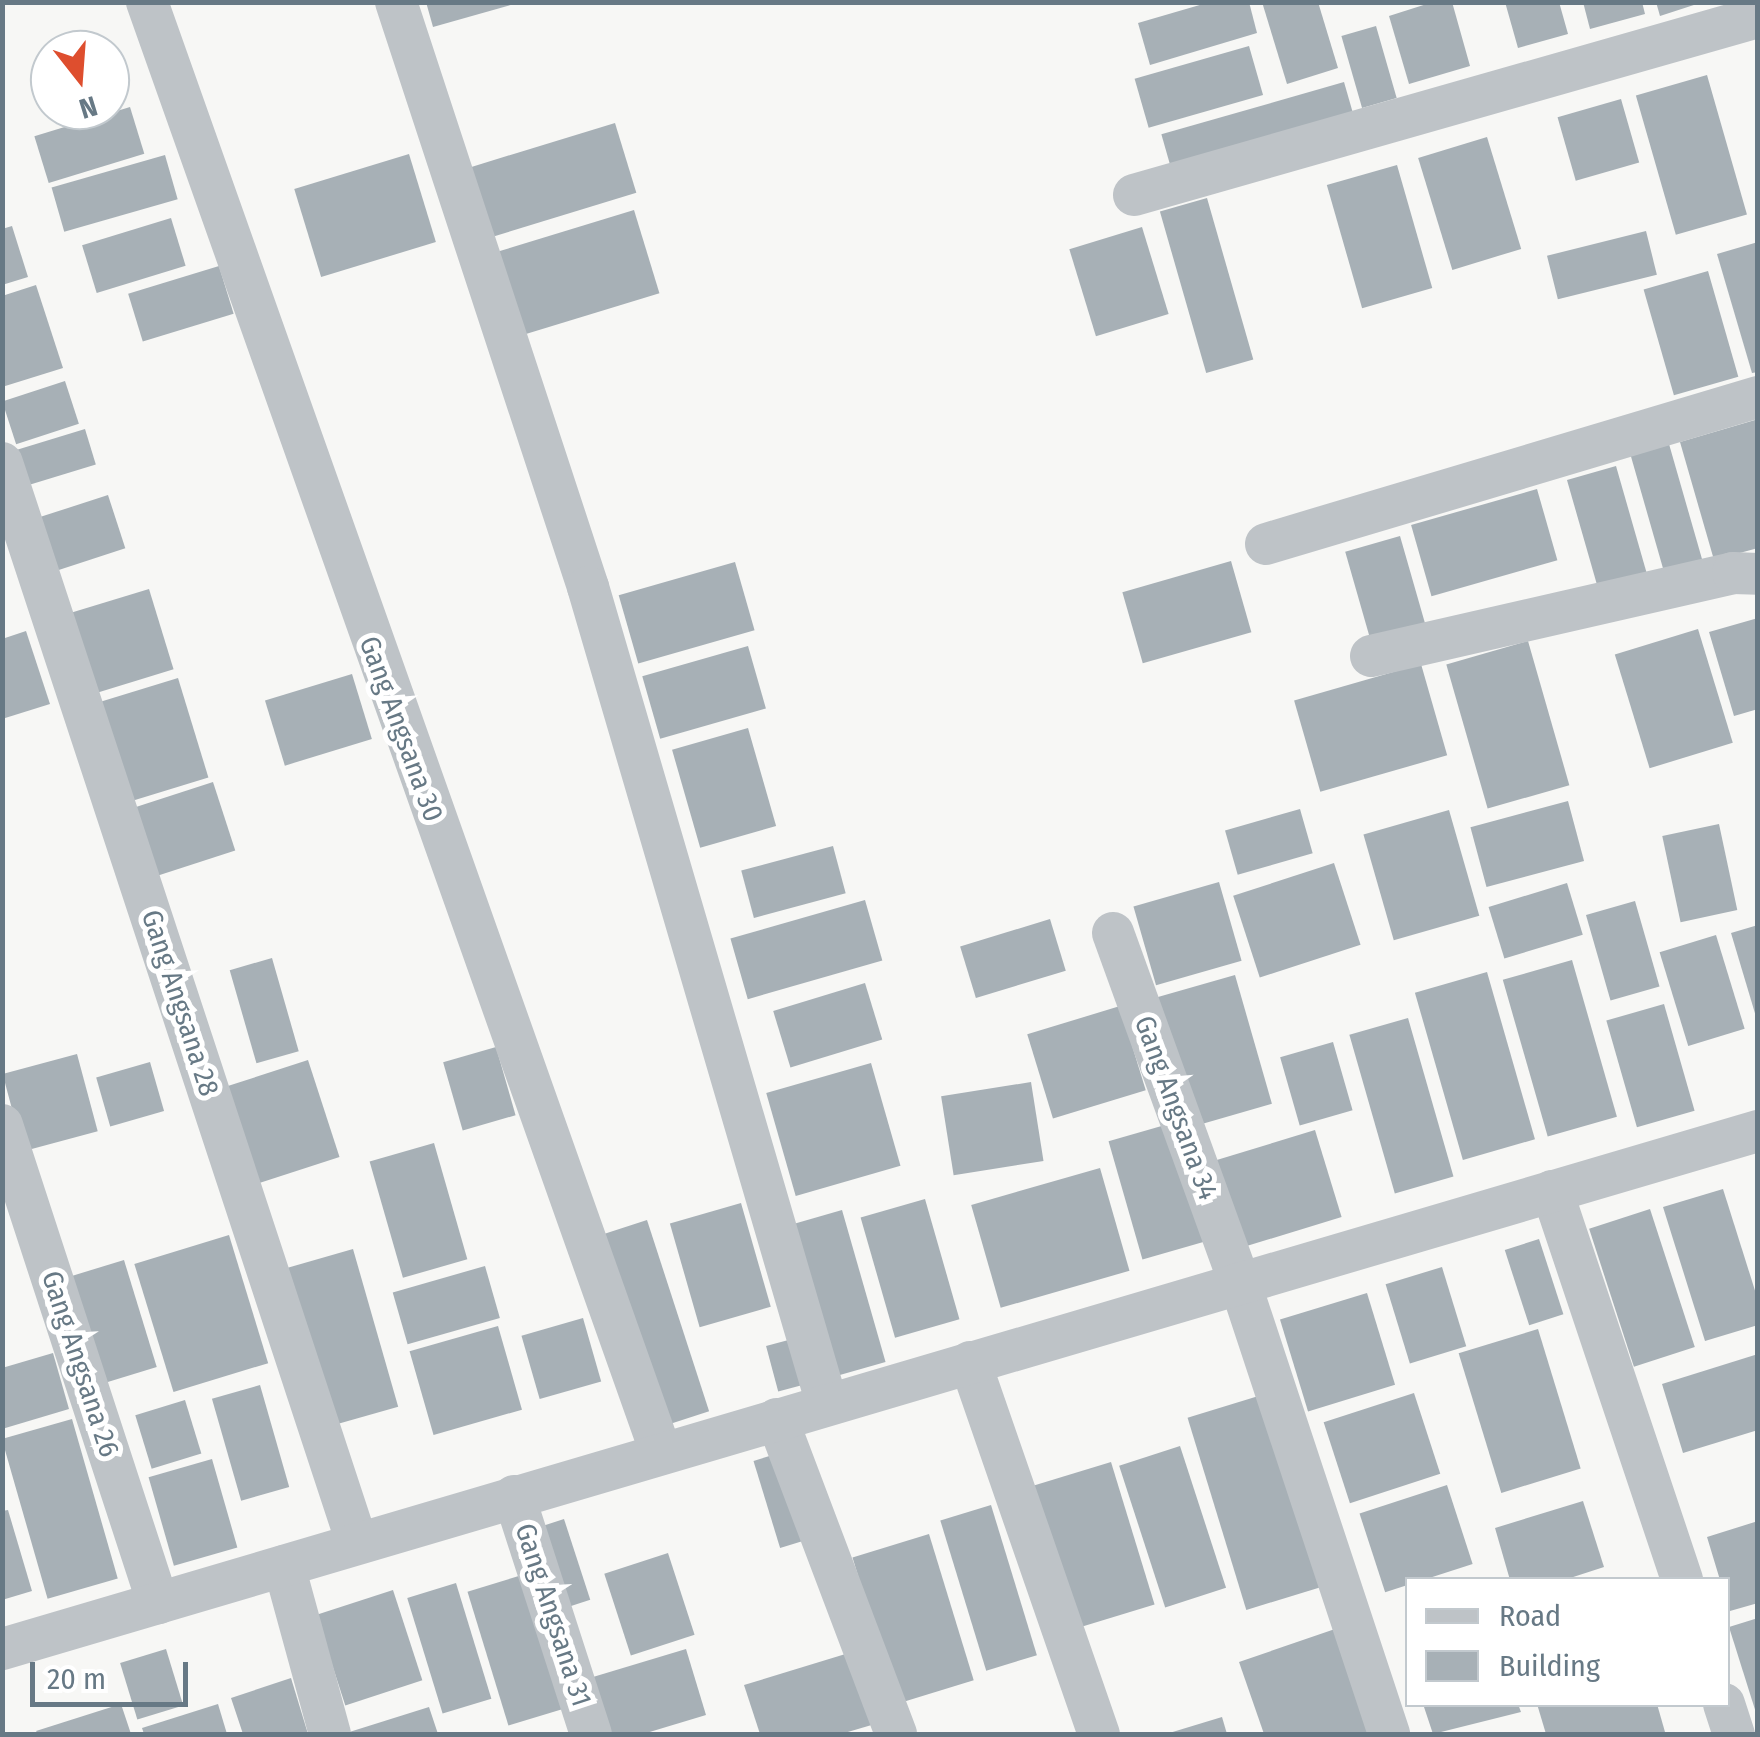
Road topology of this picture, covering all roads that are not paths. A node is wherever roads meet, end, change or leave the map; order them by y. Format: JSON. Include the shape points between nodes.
{"nodes":[{"id":1,"x":147,"y":2,"type":"edge"},
{"id":2,"x":396,"y":2,"type":"edge"},
{"id":3,"x":1758,"y":17,"type":"edge"},
{"id":4,"x":1134,"y":196,"type":"dead end"},
{"id":5,"x":1758,"y":397,"type":"edge"},
{"id":6,"x":2,"y":463,"type":"edge"},
{"id":7,"x":1266,"y":544,"type":"dead end"},
{"id":8,"x":1756,"y":576,"type":"edge"},
{"id":9,"x":1371,"y":656,"type":"dead end"},
{"id":10,"x":1113,"y":934,"type":"dead end"},
{"id":11,"x":2,"y":1124,"type":"edge"},
{"id":12,"x":1758,"y":1131,"type":"edge"},
{"id":13,"x":1552,"y":1191,"type":"junction"},
{"id":14,"x":1240,"y":1283,"type":"junction"},
{"id":15,"x":970,"y":1362,"type":"junction"},
{"id":16,"x":827,"y":1404,"type":"junction"},
{"id":17,"x":777,"y":1419,"type":"junction"},
{"id":18,"x":662,"y":1452,"type":"junction"},
{"id":19,"x":514,"y":1496,"type":"junction"},
{"id":20,"x":357,"y":1543,"type":"junction"},
{"id":21,"x":284,"y":1566,"type":"junction"},
{"id":22,"x":1681,"y":1577,"type":"edge"},
{"id":23,"x":158,"y":1603,"type":"junction"},
{"id":24,"x":2,"y":1649,"type":"edge"},
{"id":25,"x":1725,"y":1707,"type":"edge"},
{"id":26,"x":330,"y":1734,"type":"edge"},
{"id":27,"x":591,"y":1734,"type":"edge"},
{"id":28,"x":896,"y":1734,"type":"edge"},
{"id":29,"x":1099,"y":1734,"type":"edge"},
{"id":30,"x":1389,"y":1734,"type":"edge"},
{"id":31,"x":1734,"y":1734,"type":"edge"}],
"edges":[{"from":1,"to":18,"type":"street","name":"Gang Angsana 30"},
{"from":2,"to":16,"type":"street","via":[[588,586]]},
{"from":3,"to":4,"type":"street"},
{"from":5,"to":7,"type":"street"},
{"from":6,"to":20,"type":"street","name":"Gang Angsana 28"},
{"from":8,"to":9,"type":"street","via":[[1733,573]]},
{"from":10,"to":14,"type":"street","name":"Gang Angsana 34"},
{"from":11,"to":23,"type":"street","name":"Gang Angsana 26"},
{"from":12,"to":13,"type":"street"},
{"from":13,"to":14,"type":"street"},
{"from":13,"to":22,"type":"street"},
{"from":14,"to":15,"type":"street"},
{"from":14,"to":30,"type":"street","name":"Gang Angsana 34"},
{"from":15,"to":16,"type":"street"},
{"from":15,"to":29,"type":"street"},
{"from":16,"to":17,"type":"street"},
{"from":17,"to":18,"type":"street"},
{"from":17,"to":28,"type":"street"},
{"from":18,"to":19,"type":"street"},
{"from":19,"to":20,"type":"street"},
{"from":19,"to":27,"type":"street","name":"Gang Angsana 31"},
{"from":20,"to":21,"type":"street"},
{"from":21,"to":23,"type":"street"},
{"from":21,"to":26,"type":"street"},
{"from":23,"to":24,"type":"street"},
{"from":25,"to":31,"type":"street"}]}
